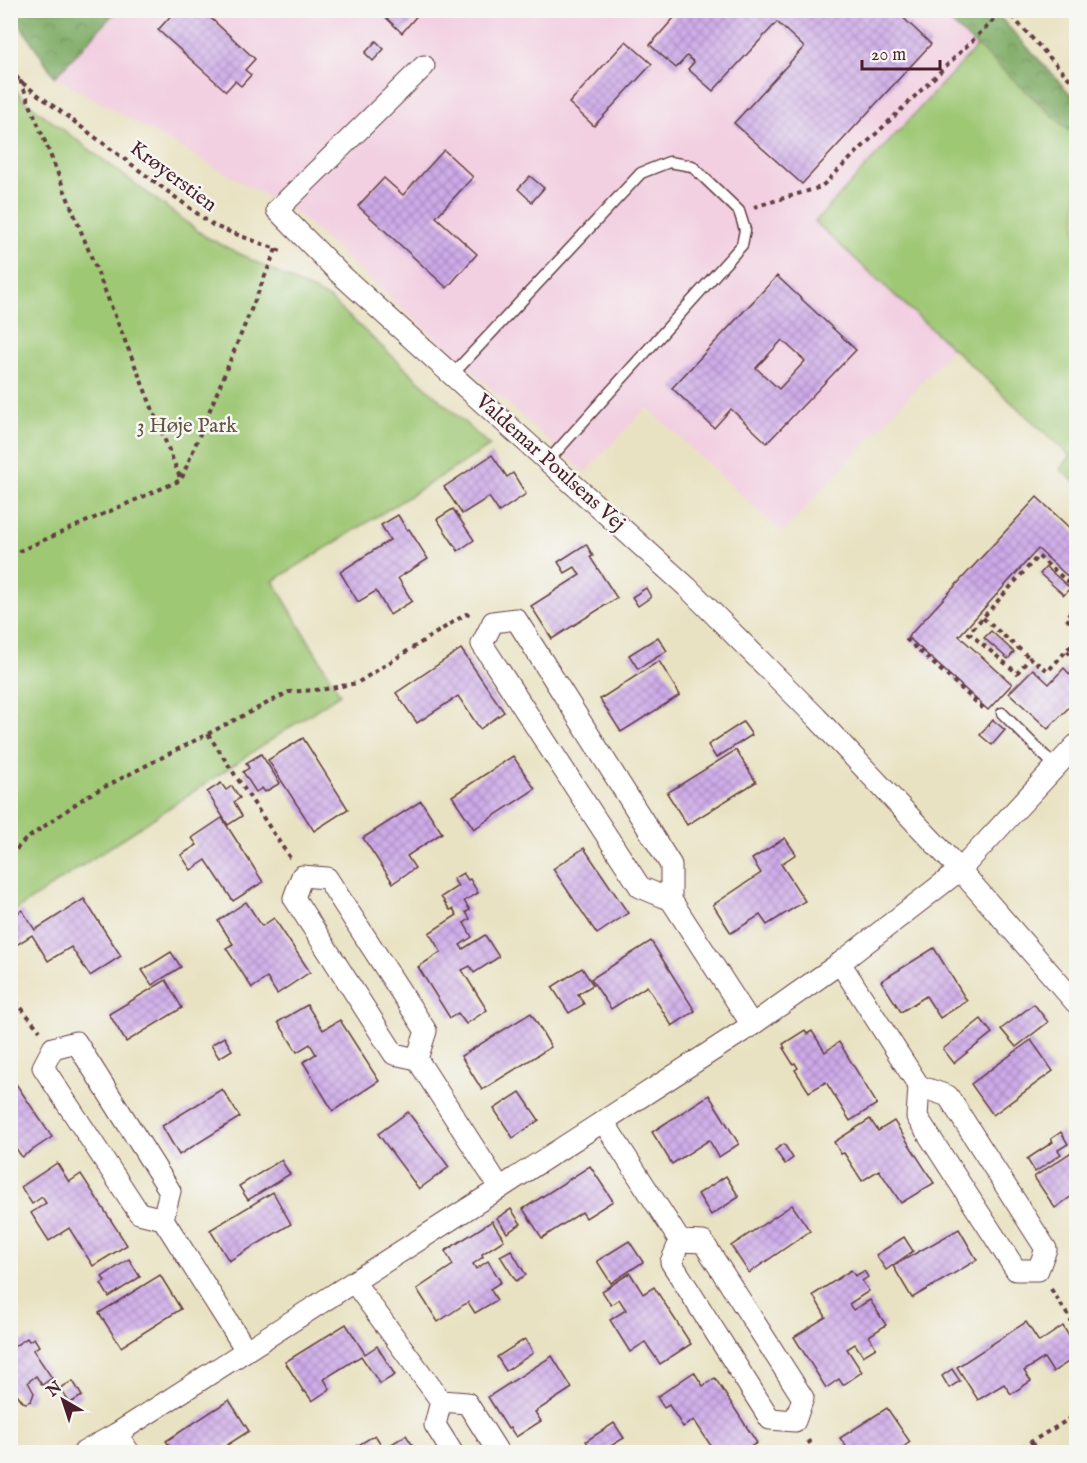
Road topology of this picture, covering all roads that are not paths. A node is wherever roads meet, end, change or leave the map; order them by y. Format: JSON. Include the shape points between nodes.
{"nodes":[{"id":1,"x":424,"y":66,"type":"dead end"},
{"id":2,"x":452,"y":375,"type":"junction"},
{"id":3,"x":548,"y":461,"type":"junction"},
{"id":4,"x":1002,"y":713,"type":"road end"},
{"id":5,"x":1077,"y":745,"type":"edge"},
{"id":6,"x":1056,"y":767,"type":"junction"},
{"id":7,"x":960,"y":870,"type":"junction"},
{"id":8,"x":671,"y":900,"type":"junction"},
{"id":9,"x":840,"y":963,"type":"junction"},
{"id":10,"x":1077,"y":1003,"type":"edge"},
{"id":11,"x":752,"y":1024,"type":"junction"},
{"id":12,"x":417,"y":1059,"type":"junction"},
{"id":13,"x":918,"y":1086,"type":"junction"},
{"id":14,"x":603,"y":1121,"type":"junction"},
{"id":15,"x":500,"y":1188,"type":"junction"},
{"id":16,"x":164,"y":1219,"type":"junction"},
{"id":17,"x":680,"y":1241,"type":"junction"},
{"id":18,"x":354,"y":1282,"type":"junction"},
{"id":19,"x":246,"y":1350,"type":"junction"},
{"id":20,"x":441,"y":1401,"type":"junction"},
{"id":21,"x":116,"y":1434,"type":"junction"},
{"id":22,"x":84,"y":1452,"type":"edge"},
{"id":23,"x":129,"y":1452,"type":"edge"},
{"id":24,"x":452,"y":1452,"type":"edge"},
{"id":25,"x":498,"y":1452,"type":"edge"}],
"edges":[{"from":1,"to":2,"type":"street","name":"Valdemar Poulsens Vej","via":[[277,210],[338,272]]},
{"from":2,"to":3,"type":"street","name":"Valdemar Poulsens Vej"},
{"from":2,"to":3,"type":"lane","via":[[641,173],[669,162],[692,166],[739,212],[745,230],[742,245]]},
{"from":3,"to":7,"type":"street","name":"Valdemar Poulsens Vej","via":[[687,587]]},
{"from":4,"to":6,"type":"lane"},
{"from":5,"to":6,"type":"street"},
{"from":6,"to":7,"type":"street"},
{"from":7,"to":9,"type":"street"},
{"from":7,"to":10,"type":"street","name":"Valdemar Poulsens Vej"},
{"from":8,"to":8,"type":"street","via":[[640,887],[482,644],[493,622],[516,620],[522,629],[671,865]]},
{"from":8,"to":11,"type":"street"},
{"from":9,"to":11,"type":"street"},
{"from":9,"to":13,"type":"street"},
{"from":11,"to":14,"type":"street"},
{"from":12,"to":12,"type":"street","via":[[426,1031],[327,878],[302,876],[294,898],[394,1054]]},
{"from":12,"to":15,"type":"street"},
{"from":13,"to":13,"type":"street","via":[[917,1117],[1016,1270],[1038,1270],[1046,1249],[948,1096]]},
{"from":14,"to":15,"type":"street"},
{"from":14,"to":17,"type":"street"},
{"from":15,"to":18,"type":"street"},
{"from":16,"to":16,"type":"street","via":[[139,1213],[43,1067],[53,1048],[76,1042],[170,1191]]},
{"from":16,"to":19,"type":"street"},
{"from":17,"to":17,"type":"street","via":[[703,1242],[803,1398],[795,1421],[770,1419],[671,1262]]},
{"from":18,"to":19,"type":"street"},
{"from":18,"to":20,"type":"street"},
{"from":19,"to":21,"type":"street"},
{"from":20,"to":24,"type":"street","via":[[435,1425]]},
{"from":20,"to":25,"type":"street","via":[[467,1403]]},
{"from":21,"to":22,"type":"street"},
{"from":21,"to":23,"type":"street"}]}
